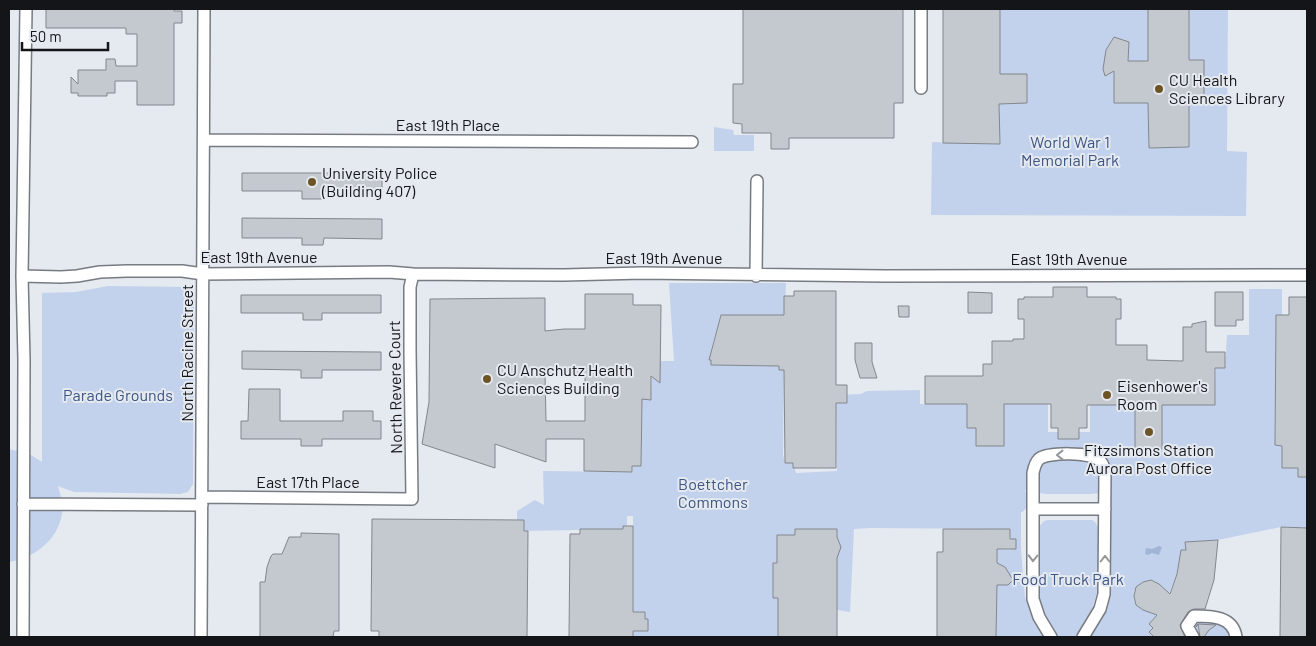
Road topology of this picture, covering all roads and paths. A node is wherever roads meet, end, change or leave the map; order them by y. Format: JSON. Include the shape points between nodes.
{"nodes":[{"id":1,"x":26,"y":9,"type":"edge"},
{"id":2,"x":204,"y":9,"type":"edge"},
{"id":3,"x":921,"y":9,"type":"edge"},
{"id":4,"x":920,"y":88,"type":"dead end"},
{"id":5,"x":204,"y":140,"type":"junction"},
{"id":6,"x":692,"y":142,"type":"dead end"},
{"id":7,"x":757,"y":181,"type":"dead end"},
{"id":8,"x":203,"y":274,"type":"junction"},
{"id":9,"x":413,"y":274,"type":"junction"},
{"id":10,"x":1307,"y":275,"type":"edge"},
{"id":11,"x":22,"y":276,"type":"junction"},
{"id":12,"x":756,"y":276,"type":"junction"},
{"id":13,"x":412,"y":498,"type":"joint"},
{"id":14,"x":202,"y":501,"type":"junction"},
{"id":15,"x":23,"y":504,"type":"junction"},
{"id":16,"x":1033,"y":509,"type":"junction"},
{"id":17,"x":1105,"y":509,"type":"junction"},
{"id":18,"x":23,"y":637,"type":"edge"},
{"id":19,"x":201,"y":637,"type":"edge"},
{"id":20,"x":1051,"y":637,"type":"edge"},
{"id":21,"x":1083,"y":637,"type":"edge"},
{"id":22,"x":1193,"y":637,"type":"edge"},
{"id":23,"x":1236,"y":637,"type":"edge"}],
"edges":[{"from":1,"to":11,"type":"street"},
{"from":2,"to":5,"type":"street","name":"North Racine Street"},
{"from":3,"to":4,"type":"street"},
{"from":5,"to":6,"type":"street","name":"East 19th Place"},
{"from":5,"to":8,"type":"street","name":"North Racine Street"},
{"from":7,"to":12,"type":"street"},
{"from":8,"to":9,"type":"street","name":"East 19th Avenue"},
{"from":8,"to":11,"type":"street","name":"East 19th Avenue","via":[[127,271],[61,277]]},
{"from":8,"to":14,"type":"street","name":"North Racine Street"},
{"from":9,"to":12,"type":"street","name":"East 19th Avenue"},
{"from":9,"to":13,"type":"street","name":"North Revere Court","via":[[410,288]]},
{"from":10,"to":12,"type":"street","name":"East 19th Avenue"},
{"from":11,"to":15,"type":"street"},
{"from":13,"to":14,"type":"street","name":"East 17th Place"},
{"from":14,"to":15,"type":"street","name":"East 17th Place"},
{"from":14,"to":19,"type":"street","name":"North Racine Street"},
{"from":15,"to":18,"type":"street"},
{"from":16,"to":17,"type":"street"},
{"from":17,"to":16,"type":"street","one_way":true,"via":[[1103,464],[1086,455],[1041,458],[1034,466]]},
{"from":16,"to":20,"type":"street","one_way":true,"via":[[1033,599]]},
{"from":21,"to":17,"type":"street","one_way":true,"via":[[1100,609],[1104,594]]},
{"from":22,"to":23,"type":"street","via":[[1187,626],[1194,616],[1224,620],[1232,626]]}]}
